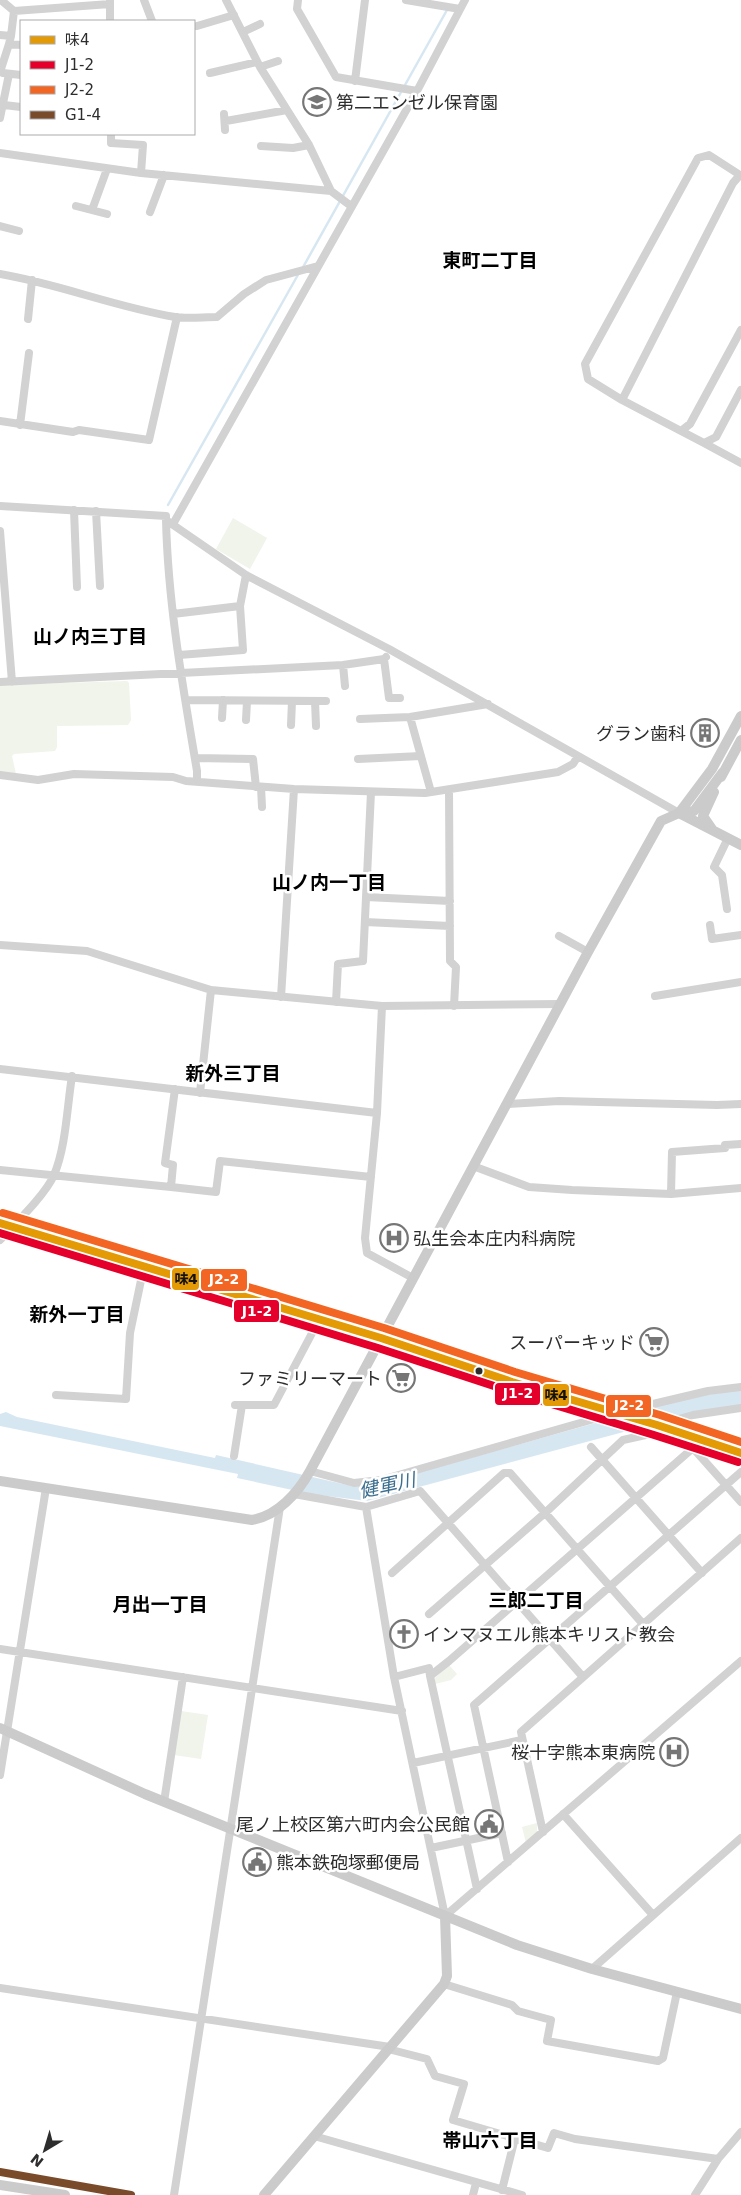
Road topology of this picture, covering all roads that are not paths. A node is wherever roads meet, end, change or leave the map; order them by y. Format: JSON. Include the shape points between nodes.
{"nodes":[{"id":1,"x":1,"y":0,"type":"edge"},
{"id":2,"x":144,"y":0,"type":"edge"},
{"id":3,"x":226,"y":0,"type":"edge"},
{"id":4,"x":298,"y":0,"type":"edge"},
{"id":5,"x":365,"y":0,"type":"edge"},
{"id":6,"x":406,"y":0,"type":"edge"},
{"id":7,"x":465,"y":0,"type":"edge"},
{"id":8,"x":112,"y":2,"type":"edge"},
{"id":9,"x":460,"y":9,"type":"junction"},
{"id":10,"x":14,"y":11,"type":"junction"},
{"id":11,"x":234,"y":15,"type":"junction"},
{"id":12,"x":110,"y":20,"type":"edge"},
{"id":13,"x":152,"y":20,"type":"edge"},
{"id":14,"x":260,"y":24,"type":"dead end"},
{"id":15,"x":197,"y":26,"type":"dead end"},
{"id":16,"x":243,"y":32,"type":"junction"},
{"id":17,"x":0,"y":35,"type":"edge"},
{"id":18,"x":10,"y":40,"type":"junction"},
{"id":19,"x":20,"y":45,"type":"edge"},
{"id":20,"x":278,"y":61,"type":"dead end"},
{"id":21,"x":259,"y":65,"type":"junction"},
{"id":22,"x":3,"y":73,"type":"edge"},
{"id":23,"x":210,"y":73,"type":"dead end"},
{"id":24,"x":20,"y":75,"type":"edge"},
{"id":25,"x":355,"y":81,"type":"junction"},
{"id":26,"x":416,"y":91,"type":"junction"},
{"id":27,"x":4,"y":105,"type":"junction"},
{"id":28,"x":20,"y":108,"type":"edge"},
{"id":29,"x":287,"y":110,"type":"junction"},
{"id":30,"x":0,"y":118,"type":"edge"},
{"id":31,"x":225,"y":130,"type":"dead end"},
{"id":32,"x":111,"y":135,"type":"edge"},
{"id":33,"x":309,"y":145,"type":"junction"},
{"id":34,"x":260,"y":146,"type":"dead end"},
{"id":35,"x":0,"y":153,"type":"edge"},
{"id":36,"x":107,"y":168,"type":"junction"},
{"id":37,"x":141,"y":174,"type":"junction"},
{"id":38,"x":164,"y":175,"type":"junction"},
{"id":39,"x":741,"y":175,"type":"edge"},
{"id":40,"x":331,"y":191,"type":"junction"},
{"id":41,"x":76,"y":206,"type":"dead end"},
{"id":42,"x":351,"y":206,"type":"junction"},
{"id":43,"x":92,"y":210,"type":"junction"},
{"id":44,"x":150,"y":212,"type":"dead end"},
{"id":45,"x":107,"y":214,"type":"dead end"},
{"id":46,"x":0,"y":226,"type":"edge"},
{"id":47,"x":19,"y":231,"type":"dead end"},
{"id":48,"x":318,"y":266,"type":"junction"},
{"id":49,"x":0,"y":274,"type":"edge"},
{"id":50,"x":32,"y":280,"type":"junction"},
{"id":51,"x":177,"y":318,"type":"junction"},
{"id":52,"x":28,"y":319,"type":"dead end"},
{"id":53,"x":741,"y":330,"type":"edge"},
{"id":54,"x":30,"y":353,"type":"dead end"},
{"id":55,"x":741,"y":390,"type":"edge"},
{"id":56,"x":622,"y":400,"type":"junction"},
{"id":57,"x":0,"y":421,"type":"edge"},
{"id":58,"x":20,"y":424,"type":"junction"},
{"id":59,"x":681,"y":431,"type":"junction"},
{"id":60,"x":704,"y":443,"type":"junction"},
{"id":61,"x":741,"y":463,"type":"edge"},
{"id":62,"x":0,"y":506,"type":"edge"},
{"id":63,"x":74,"y":510,"type":"junction"},
{"id":64,"x":96,"y":511,"type":"junction"},
{"id":65,"x":170,"y":522,"type":"junction"},
{"id":66,"x":0,"y":531,"type":"edge"},
{"id":67,"x":246,"y":575,"type":"junction"},
{"id":68,"x":100,"y":586,"type":"dead end"},
{"id":69,"x":77,"y":587,"type":"dead end"},
{"id":70,"x":240,"y":606,"type":"junction"},
{"id":71,"x":173,"y":614,"type":"junction"},
{"id":72,"x":390,"y":649,"type":"junction"},
{"id":73,"x":179,"y":655,"type":"junction"},
{"id":74,"x":384,"y":659,"type":"junction"},
{"id":75,"x":343,"y":665,"type":"junction"},
{"id":76,"x":180,"y":674,"type":"junction"},
{"id":77,"x":0,"y":682,"type":"edge"},
{"id":78,"x":12,"y":682,"type":"junction"},
{"id":79,"x":345,"y":686,"type":"dead end"},
{"id":80,"x":400,"y":698,"type":"dead end"},
{"id":81,"x":186,"y":700,"type":"junction"},
{"id":82,"x":223,"y":700,"type":"junction"},
{"id":83,"x":247,"y":701,"type":"junction"},
{"id":84,"x":292,"y":701,"type":"junction"},
{"id":85,"x":315,"y":701,"type":"junction"},
{"id":86,"x":326,"y":701,"type":"dead end"},
{"id":87,"x":488,"y":704,"type":"junction"},
{"id":88,"x":741,"y":716,"type":"edge"},
{"id":89,"x":410,"y":717,"type":"junction"},
{"id":90,"x":222,"y":718,"type":"dead end"},
{"id":91,"x":360,"y":719,"type":"dead end"},
{"id":92,"x":246,"y":720,"type":"dead end"},
{"id":93,"x":291,"y":725,"type":"dead end"},
{"id":94,"x":316,"y":726,"type":"dead end"},
{"id":95,"x":741,"y":740,"type":"edge"},
{"id":96,"x":421,"y":756,"type":"junction"},
{"id":97,"x":578,"y":756,"type":"junction"},
{"id":98,"x":195,"y":758,"type":"junction"},
{"id":99,"x":358,"y":759,"type":"dead end"},
{"id":100,"x":723,"y":772,"type":"junction"},
{"id":101,"x":0,"y":775,"type":"edge"},
{"id":102,"x":197,"y":781,"type":"junction"},
{"id":103,"x":259,"y":787,"type":"junction"},
{"id":104,"x":294,"y":789,"type":"junction"},
{"id":105,"x":449,"y":790,"type":"junction"},
{"id":106,"x":371,"y":792,"type":"junction"},
{"id":107,"x":431,"y":792,"type":"junction"},
{"id":108,"x":262,"y":807,"type":"dead end"},
{"id":109,"x":679,"y":813,"type":"junction"},
{"id":110,"x":712,"y":829,"type":"junction"},
{"id":111,"x":728,"y":838,"type":"junction"},
{"id":112,"x":741,"y":845,"type":"edge"},
{"id":113,"x":366,"y":897,"type":"junction"},
{"id":114,"x":450,"y":901,"type":"junction"},
{"id":115,"x":727,"y":909,"type":"dead end"},
{"id":116,"x":365,"y":922,"type":"junction"},
{"id":117,"x":710,"y":925,"type":"dead end"},
{"id":118,"x":450,"y":926,"type":"junction"},
{"id":119,"x":559,"y":936,"type":"dead end"},
{"id":120,"x":741,"y":936,"type":"edge"},
{"id":121,"x":0,"y":944,"type":"edge"},
{"id":122,"x":588,"y":952,"type":"junction"},
{"id":123,"x":741,"y":982,"type":"edge"},
{"id":124,"x":211,"y":990,"type":"junction"},
{"id":125,"x":655,"y":996,"type":"dead end"},
{"id":126,"x":281,"y":997,"type":"junction"},
{"id":127,"x":336,"y":1002,"type":"junction"},
{"id":128,"x":560,"y":1004,"type":"junction"},
{"id":129,"x":382,"y":1006,"type":"junction"},
{"id":130,"x":454,"y":1006,"type":"junction"},
{"id":131,"x":0,"y":1069,"type":"edge"},
{"id":132,"x":72,"y":1076,"type":"junction"},
{"id":133,"x":175,"y":1089,"type":"junction"},
{"id":134,"x":200,"y":1093,"type":"junction"},
{"id":135,"x":508,"y":1104,"type":"junction"},
{"id":136,"x":741,"y":1104,"type":"edge"},
{"id":137,"x":377,"y":1113,"type":"junction"},
{"id":138,"x":741,"y":1144,"type":"edge"},
{"id":139,"x":473,"y":1166,"type":"junction"},
{"id":140,"x":0,"y":1170,"type":"edge"},
{"id":141,"x":54,"y":1177,"type":"junction"},
{"id":142,"x":371,"y":1177,"type":"junction"},
{"id":143,"x":171,"y":1187,"type":"junction"},
{"id":144,"x":741,"y":1188,"type":"edge"},
{"id":145,"x":670,"y":1194,"type":"junction"},
{"id":146,"x":0,"y":1222,"type":"edge"},
{"id":147,"x":12,"y":1227,"type":"junction"},
{"id":148,"x":0,"y":1240,"type":"edge"},
{"id":149,"x":144,"y":1266,"type":"junction"},
{"id":150,"x":413,"y":1278,"type":"junction"},
{"id":151,"x":319,"y":1320,"type":"junction"},
{"id":152,"x":381,"y":1338,"type":"junction"},
{"id":153,"x":741,"y":1387,"type":"edge"},
{"id":154,"x":56,"y":1395,"type":"dead end"},
{"id":155,"x":741,"y":1408,"type":"edge"},
{"id":156,"x":615,"y":1413,"type":"junction"},
{"id":157,"x":657,"y":1426,"type":"junction"},
{"id":158,"x":701,"y":1440,"type":"junction"},
{"id":159,"x":591,"y":1447,"type":"dead end"},
{"id":160,"x":693,"y":1448,"type":"junction"},
{"id":161,"x":741,"y":1453,"type":"edge"},
{"id":162,"x":234,"y":1456,"type":"dead end"},
{"id":163,"x":602,"y":1460,"type":"junction"},
{"id":164,"x":741,"y":1472,"type":"edge"},
{"id":165,"x":309,"y":1473,"type":"junction"},
{"id":166,"x":0,"y":1481,"type":"edge"},
{"id":167,"x":726,"y":1485,"type":"junction"},
{"id":168,"x":46,"y":1488,"type":"junction"},
{"id":169,"x":295,"y":1493,"type":"junction"},
{"id":170,"x":636,"y":1498,"type":"junction"},
{"id":171,"x":741,"y":1502,"type":"edge"},
{"id":172,"x":280,"y":1507,"type":"junction"},
{"id":173,"x":366,"y":1507,"type":"junction"},
{"id":174,"x":545,"y":1513,"type":"junction"},
{"id":175,"x":448,"y":1523,"type":"junction"},
{"id":176,"x":669,"y":1535,"type":"junction"},
{"id":177,"x":741,"y":1538,"type":"edge"},
{"id":178,"x":577,"y":1550,"type":"junction"},
{"id":179,"x":485,"y":1565,"type":"junction"},
{"id":180,"x":392,"y":1573,"type":"dead end"},
{"id":181,"x":702,"y":1573,"type":"junction"},
{"id":182,"x":610,"y":1587,"type":"junction"},
{"id":183,"x":518,"y":1602,"type":"junction"},
{"id":184,"x":429,"y":1614,"type":"dead end"},
{"id":185,"x":643,"y":1624,"type":"junction"},
{"id":186,"x":550,"y":1639,"type":"junction"},
{"id":187,"x":0,"y":1649,"type":"edge"},
{"id":188,"x":19,"y":1652,"type":"junction"},
{"id":189,"x":740,"y":1663,"type":"edge"},
{"id":190,"x":430,"y":1676,"type":"junction"},
{"id":191,"x":183,"y":1677,"type":"junction"},
{"id":192,"x":394,"y":1677,"type":"junction"},
{"id":193,"x":583,"y":1677,"type":"junction"},
{"id":194,"x":252,"y":1688,"type":"junction"},
{"id":195,"x":402,"y":1711,"type":"junction"},
{"id":196,"x":3,"y":1730,"type":"edge"},
{"id":197,"x":522,"y":1740,"type":"junction"},
{"id":198,"x":484,"y":1748,"type":"junction"},
{"id":199,"x":448,"y":1756,"type":"junction"},
{"id":200,"x":412,"y":1763,"type":"junction"},
{"id":201,"x":0,"y":1775,"type":"edge"},
{"id":202,"x":164,"y":1802,"type":"junction"},
{"id":203,"x":563,"y":1814,"type":"junction"},
{"id":204,"x":230,"y":1828,"type":"junction"},
{"id":205,"x":543,"y":1832,"type":"junction"},
{"id":206,"x":502,"y":1834,"type":"junction"},
{"id":207,"x":741,"y":1838,"type":"edge"},
{"id":208,"x":466,"y":1840,"type":"junction"},
{"id":209,"x":431,"y":1848,"type":"junction"},
{"id":210,"x":508,"y":1862,"type":"junction"},
{"id":211,"x":477,"y":1889,"type":"junction"},
{"id":212,"x":653,"y":1915,"type":"junction"},
{"id":213,"x":446,"y":1916,"type":"junction"},
{"id":214,"x":592,"y":1969,"type":"junction"},
{"id":215,"x":444,"y":1984,"type":"junction"},
{"id":216,"x":0,"y":1988,"type":"edge"},
{"id":217,"x":677,"y":1992,"type":"junction"},
{"id":218,"x":741,"y":2009,"type":"edge"},
{"id":219,"x":202,"y":2018,"type":"junction"},
{"id":220,"x":389,"y":2048,"type":"junction"},
{"id":221,"x":741,"y":2132,"type":"edge"},
{"id":222,"x":314,"y":2136,"type":"junction"},
{"id":223,"x":515,"y":2138,"type":"junction"},
{"id":224,"x":732,"y":2142,"type":"junction"},
{"id":225,"x":741,"y":2147,"type":"edge"},
{"id":226,"x":718,"y":2159,"type":"junction"},
{"id":227,"x":0,"y":2172,"type":"edge"},
{"id":228,"x":476,"y":2183,"type":"junction"},
{"id":229,"x":0,"y":2185,"type":"edge"},
{"id":230,"x":502,"y":2190,"type":"junction"},
{"id":231,"x":65,"y":2195,"type":"edge"},
{"id":232,"x":131,"y":2195,"type":"edge"},
{"id":233,"x":174,"y":2195,"type":"edge"},
{"id":234,"x":264,"y":2195,"type":"edge"},
{"id":235,"x":473,"y":2195,"type":"edge"},
{"id":236,"x":522,"y":2195,"type":"edge"},
{"id":237,"x":695,"y":2195,"type":"edge"}],
"edges":[{"from":1,"to":10,"type":"street"},
{"from":2,"to":13,"type":"street"},
{"from":3,"to":11,"type":"street"},
{"from":4,"to":25,"type":"street","via":[[297,9],[333,73],[336,77]]},
{"from":5,"to":25,"type":"street"},
{"from":6,"to":9,"type":"street"},
{"from":7,"to":9,"type":"street"},
{"from":8,"to":10,"type":"street"},
{"from":8,"to":12,"type":"street"},
{"from":9,"to":26,"type":"street"},
{"from":10,"to":18,"type":"street"},
{"from":11,"to":15,"type":"street"},
{"from":11,"to":16,"type":"street"},
{"from":14,"to":16,"type":"street"},
{"from":16,"to":21,"type":"street"},
{"from":17,"to":18,"type":"street"},
{"from":18,"to":19,"type":"street"},
{"from":18,"to":22,"type":"street"},
{"from":20,"to":21,"type":"street"},
{"from":21,"to":23,"type":"street"},
{"from":21,"to":29,"type":"street"},
{"from":22,"to":24,"type":"street"},
{"from":22,"to":27,"type":"street"},
{"from":25,"to":26,"type":"street"},
{"from":26,"to":42,"type":"street"},
{"from":27,"to":28,"type":"street"},
{"from":27,"to":30,"type":"street"},
{"from":29,"to":31,"type":"street","via":[[225,117]]},
{"from":29,"to":33,"type":"street"},
{"from":32,"to":37,"type":"street","via":[[111,143],[142,145]]},
{"from":33,"to":34,"type":"street","via":[[293,148]]},
{"from":33,"to":40,"type":"street"},
{"from":35,"to":36,"type":"street"},
{"from":36,"to":37,"type":"street"},
{"from":36,"to":43,"type":"street"},
{"from":37,"to":38,"type":"street"},
{"from":38,"to":40,"type":"street"},
{"from":38,"to":44,"type":"street"},
{"from":39,"to":56,"type":"street"},
{"from":39,"to":56,"type":"street","via":[[709,156],[698,158],[585,364],[588,379]]},
{"from":40,"to":42,"type":"street"},
{"from":41,"to":43,"type":"street"},
{"from":42,"to":48,"type":"street"},
{"from":43,"to":45,"type":"street"},
{"from":46,"to":47,"type":"street"},
{"from":48,"to":51,"type":"street","via":[[266,280],[217,318]]},
{"from":48,"to":65,"type":"street"},
{"from":49,"to":50,"type":"street"},
{"from":50,"to":51,"type":"street","via":[[102,301]]},
{"from":50,"to":52,"type":"street"},
{"from":51,"to":58,"type":"street","via":[[149,440]]},
{"from":53,"to":59,"type":"street","via":[[690,424]]},
{"from":54,"to":58,"type":"street"},
{"from":55,"to":60,"type":"street","via":[[716,437]]},
{"from":56,"to":59,"type":"street"},
{"from":57,"to":58,"type":"street"},
{"from":59,"to":60,"type":"street"},
{"from":60,"to":61,"type":"street"},
{"from":62,"to":63,"type":"street"},
{"from":63,"to":64,"type":"street"},
{"from":63,"to":69,"type":"street"},
{"from":64,"to":65,"type":"street","via":[[166,516]]},
{"from":64,"to":68,"type":"street"},
{"from":65,"to":67,"type":"street"},
{"from":65,"to":71,"type":"street","via":[[167,569]]},
{"from":66,"to":78,"type":"street"},
{"from":67,"to":70,"type":"street"},
{"from":67,"to":72,"type":"street"},
{"from":70,"to":71,"type":"street"},
{"from":70,"to":73,"type":"street","via":[[244,650]]},
{"from":71,"to":73,"type":"street"},
{"from":72,"to":74,"type":"street"},
{"from":72,"to":87,"type":"street"},
{"from":73,"to":76,"type":"street"},
{"from":74,"to":75,"type":"street"},
{"from":74,"to":80,"type":"street","via":[[389,698]]},
{"from":75,"to":76,"type":"street"},
{"from":75,"to":79,"type":"street"},
{"from":76,"to":78,"type":"street"},
{"from":76,"to":81,"type":"street"},
{"from":77,"to":78,"type":"street"},
{"from":81,"to":82,"type":"street"},
{"from":81,"to":98,"type":"street"},
{"from":82,"to":83,"type":"street"},
{"from":82,"to":90,"type":"street"},
{"from":83,"to":84,"type":"street"},
{"from":83,"to":92,"type":"street"},
{"from":84,"to":85,"type":"street"},
{"from":84,"to":93,"type":"street"},
{"from":85,"to":86,"type":"street"},
{"from":85,"to":94,"type":"street"},
{"from":87,"to":89,"type":"street"},
{"from":87,"to":97,"type":"street"},
{"from":88,"to":109,"type":"street","via":[[712,768]]},
{"from":89,"to":91,"type":"street"},
{"from":89,"to":96,"type":"street"},
{"from":95,"to":100,"type":"street"},
{"from":96,"to":99,"type":"street"},
{"from":96,"to":107,"type":"street"},
{"from":97,"to":105,"type":"street","via":[[573,764],[558,772]]},
{"from":97,"to":109,"type":"street"},
{"from":98,"to":102,"type":"street"},
{"from":98,"to":103,"type":"street","via":[[253,759]]},
{"from":100,"to":109,"type":"street","via":[[694,811]]},
{"from":100,"to":110,"type":"street","via":[[703,816]]},
{"from":101,"to":102,"type":"street","via":[[38,780],[74,774],[174,777]]},
{"from":102,"to":103,"type":"street"},
{"from":103,"to":104,"type":"street"},
{"from":103,"to":108,"type":"street"},
{"from":104,"to":106,"type":"street"},
{"from":104,"to":126,"type":"street"},
{"from":105,"to":107,"type":"street"},
{"from":105,"to":114,"type":"street"},
{"from":106,"to":107,"type":"street"},
{"from":106,"to":113,"type":"street"},
{"from":109,"to":110,"type":"street"},
{"from":109,"to":122,"type":"street","via":[[661,820]]},
{"from":110,"to":111,"type":"street"},
{"from":111,"to":112,"type":"street"},
{"from":111,"to":115,"type":"street","via":[[714,867],[722,875]]},
{"from":113,"to":114,"type":"street"},
{"from":113,"to":116,"type":"street"},
{"from":114,"to":118,"type":"street"},
{"from":116,"to":118,"type":"street"},
{"from":116,"to":127,"type":"street","via":[[363,961],[338,964]]},
{"from":117,"to":120,"type":"street","via":[[712,939]]},
{"from":118,"to":130,"type":"street","via":[[450,961],[456,968]]},
{"from":119,"to":122,"type":"street"},
{"from":121,"to":124,"type":"street","via":[[87,951]]},
{"from":122,"to":128,"type":"street"},
{"from":123,"to":125,"type":"street"},
{"from":124,"to":126,"type":"street"},
{"from":124,"to":134,"type":"street"},
{"from":126,"to":127,"type":"street"},
{"from":127,"to":129,"type":"street"},
{"from":128,"to":130,"type":"street"},
{"from":128,"to":135,"type":"street"},
{"from":129,"to":130,"type":"street"},
{"from":129,"to":137,"type":"street"},
{"from":131,"to":132,"type":"street"},
{"from":132,"to":133,"type":"street"},
{"from":132,"to":141,"type":"street"},
{"from":133,"to":134,"type":"street"},
{"from":133,"to":143,"type":"street","via":[[165,1163],[173,1165]]},
{"from":134,"to":137,"type":"street"},
{"from":135,"to":136,"type":"street","via":[[559,1101]]},
{"from":135,"to":139,"type":"street"},
{"from":137,"to":142,"type":"street"},
{"from":138,"to":145,"type":"street","via":[[672,1152]]},
{"from":139,"to":145,"type":"street","via":[[529,1186]]},
{"from":139,"to":150,"type":"street"},
{"from":140,"to":141,"type":"street"},
{"from":141,"to":143,"type":"street"},
{"from":141,"to":147,"type":"street"},
{"from":142,"to":143,"type":"street","via":[[220,1161],[216,1192]]},
{"from":142,"to":150,"type":"street","via":[[366,1253]]},
{"from":144,"to":145,"type":"street"},
{"from":146,"to":147,"type":"street"},
{"from":147,"to":148,"type":"street"},
{"from":147,"to":149,"type":"street"},
{"from":149,"to":151,"type":"street"},
{"from":149,"to":154,"type":"street","via":[[130,1333],[126,1399]]},
{"from":150,"to":152,"type":"street"},
{"from":151,"to":152,"type":"street"},
{"from":151,"to":162,"type":"street","via":[[274,1405],[238,1405]]},
{"from":152,"to":156,"type":"street"},
{"from":152,"to":165,"type":"street"},
{"from":153,"to":156,"type":"street","via":[[708,1391]]},
{"from":155,"to":157,"type":"street","via":[[693,1414]]},
{"from":156,"to":157,"type":"street"},
{"from":156,"to":165,"type":"street","via":[[381,1480],[354,1483]]},
{"from":157,"to":158,"type":"street"},
{"from":158,"to":160,"type":"street"},
{"from":158,"to":161,"type":"street"},
{"from":159,"to":163,"type":"street"},
{"from":160,"to":163,"type":"street","via":[[650,1434],[623,1440]]},
{"from":160,"to":167,"type":"street"},
{"from":160,"to":170,"type":"street"},
{"from":163,"to":170,"type":"street"},
{"from":163,"to":174,"type":"street"},
{"from":164,"to":167,"type":"street"},
{"from":165,"to":169,"type":"street"},
{"from":166,"to":168,"type":"street"},
{"from":167,"to":171,"type":"street"},
{"from":167,"to":176,"type":"street"},
{"from":168,"to":172,"type":"street","via":[[252,1520],[269,1516]]},
{"from":168,"to":188,"type":"street"},
{"from":169,"to":172,"type":"street"},
{"from":169,"to":173,"type":"street"},
{"from":170,"to":176,"type":"street"},
{"from":170,"to":178,"type":"street"},
{"from":172,"to":194,"type":"street"},
{"from":173,"to":175,"type":"street","via":[[420,1491]]},
{"from":173,"to":192,"type":"street"},
{"from":174,"to":175,"type":"street","via":[[510,1473],[504,1473]]},
{"from":174,"to":178,"type":"street"},
{"from":174,"to":179,"type":"street"},
{"from":175,"to":179,"type":"street"},
{"from":175,"to":180,"type":"street"},
{"from":176,"to":181,"type":"street"},
{"from":176,"to":182,"type":"street"},
{"from":177,"to":181,"type":"street"},
{"from":178,"to":182,"type":"street"},
{"from":178,"to":183,"type":"street"},
{"from":179,"to":183,"type":"street"},
{"from":179,"to":184,"type":"street"},
{"from":181,"to":185,"type":"street"},
{"from":182,"to":185,"type":"street"},
{"from":182,"to":186,"type":"street"},
{"from":183,"to":186,"type":"street"},
{"from":183,"to":190,"type":"street"},
{"from":185,"to":193,"type":"street"},
{"from":186,"to":193,"type":"street"},
{"from":186,"to":198,"type":"street","via":[[474,1705]]},
{"from":187,"to":188,"type":"street"},
{"from":188,"to":191,"type":"street"},
{"from":188,"to":196,"type":"street"},
{"from":189,"to":203,"type":"street"},
{"from":190,"to":192,"type":"street","via":[[429,1668]]},
{"from":190,"to":199,"type":"street"},
{"from":191,"to":194,"type":"street"},
{"from":191,"to":202,"type":"street"},
{"from":192,"to":195,"type":"street"},
{"from":193,"to":197,"type":"street","via":[[521,1732]]},
{"from":194,"to":195,"type":"street"},
{"from":194,"to":204,"type":"street"},
{"from":195,"to":200,"type":"street"},
{"from":196,"to":201,"type":"street"},
{"from":196,"to":202,"type":"street"},
{"from":197,"to":198,"type":"street"},
{"from":197,"to":205,"type":"street"},
{"from":198,"to":199,"type":"street"},
{"from":198,"to":206,"type":"street"},
{"from":199,"to":200,"type":"street"},
{"from":199,"to":208,"type":"street"},
{"from":200,"to":209,"type":"street"},
{"from":202,"to":204,"type":"street"},
{"from":203,"to":205,"type":"street"},
{"from":203,"to":212,"type":"street"},
{"from":204,"to":213,"type":"street"},
{"from":204,"to":219,"type":"street"},
{"from":205,"to":210,"type":"street"},
{"from":206,"to":208,"type":"street"},
{"from":206,"to":210,"type":"street"},
{"from":207,"to":212,"type":"street"},
{"from":208,"to":209,"type":"street"},
{"from":208,"to":211,"type":"street"},
{"from":209,"to":213,"type":"street"},
{"from":210,"to":211,"type":"street"},
{"from":211,"to":213,"type":"street"},
{"from":212,"to":214,"type":"street"},
{"from":213,"to":214,"type":"street"},
{"from":213,"to":215,"type":"street","via":[[447,1976]]},
{"from":214,"to":217,"type":"street"},
{"from":215,"to":217,"type":"street","via":[[551,2020],[547,2042],[658,2061],[663,2058]]},
{"from":215,"to":220,"type":"street"},
{"from":216,"to":219,"type":"street"},
{"from":217,"to":218,"type":"street"},
{"from":219,"to":220,"type":"street"},
{"from":219,"to":233,"type":"street"},
{"from":220,"to":222,"type":"street"},
{"from":220,"to":223,"type":"street","via":[[427,2059],[435,2076],[464,2084],[453,2120]]},
{"from":221,"to":224,"type":"street"},
{"from":222,"to":228,"type":"street"},
{"from":222,"to":234,"type":"street"},
{"from":223,"to":226,"type":"street","via":[[548,2148],[554,2133],[575,2139]]},
{"from":223,"to":230,"type":"street"},
{"from":224,"to":225,"type":"street"},
{"from":224,"to":226,"type":"street"},
{"from":226,"to":237,"type":"street"},
{"from":227,"to":232,"type":"street"},
{"from":228,"to":230,"type":"street"},
{"from":228,"to":235,"type":"street"},
{"from":229,"to":231,"type":"street"},
{"from":230,"to":236,"type":"street"}]}
